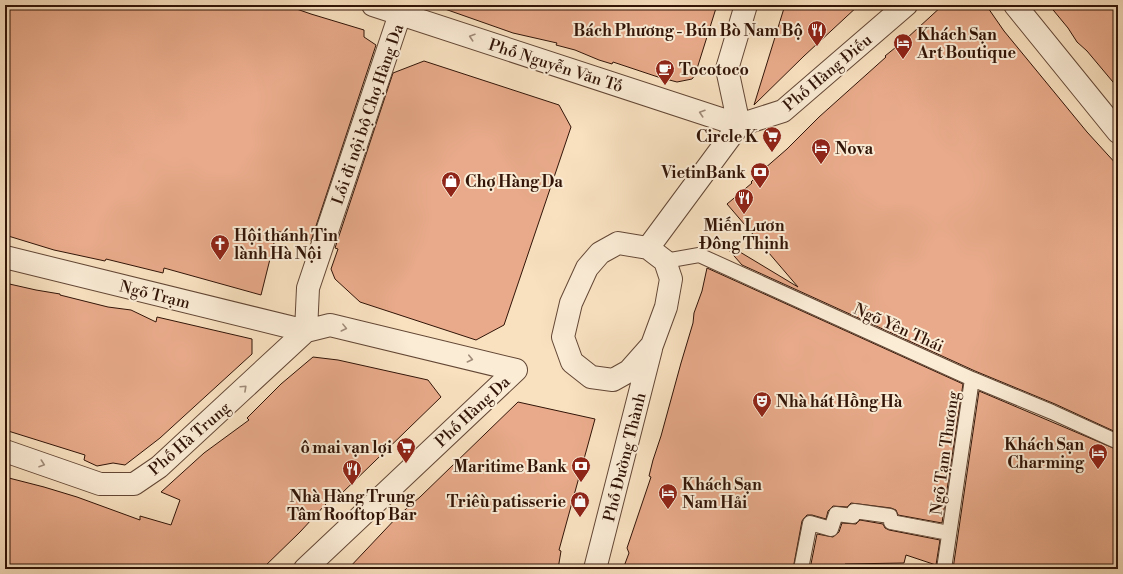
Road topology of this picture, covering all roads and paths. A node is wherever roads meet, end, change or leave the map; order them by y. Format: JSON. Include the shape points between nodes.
{"nodes":[{"id":1,"x":373,"y":5,"type":"edge"},
{"id":2,"x":746,"y":5,"type":"edge"},
{"id":3,"x":906,"y":5,"type":"edge"},
{"id":4,"x":1015,"y":5,"type":"edge"},
{"id":5,"x":402,"y":9,"type":"edge"},
{"id":6,"x":739,"y":125,"type":"junction"},
{"id":7,"x":1118,"y":132,"type":"edge"},
{"id":8,"x":657,"y":254,"type":"junction"},
{"id":9,"x":5,"y":257,"type":"edge"},
{"id":10,"x":306,"y":331,"type":"junction"},
{"id":11,"x":652,"y":345,"type":"junction"},
{"id":12,"x":972,"y":379,"type":"junction"},
{"id":13,"x":1118,"y":442,"type":"edge"},
{"id":14,"x":5,"y":451,"type":"edge"},
{"id":15,"x":949,"y":533,"type":"junction"},
{"id":16,"x":305,"y":569,"type":"edge"},
{"id":17,"x":595,"y":569,"type":"edge"},
{"id":18,"x":802,"y":569,"type":"edge"},
{"id":19,"x":944,"y":569,"type":"edge"}],
"edges":[{"from":1,"to":5,"type":"street","name":"Phố Nguyễn Văn Tố"},
{"from":2,"to":6,"type":"street","via":[[727,69]]},
{"from":3,"to":6,"type":"street","name":"Phố Hàng Điếu","via":[[783,111]]},
{"from":4,"to":7,"type":"street"},
{"from":6,"to":5,"type":"street","name":"Phố Nguyễn Văn Tố","one_way":true},
{"from":5,"to":10,"type":"street","name":"Lối đi nội bộ Chợ Hàng Da","via":[[308,288]]},
{"from":6,"to":8,"type":"street"},
{"from":8,"to":11,"type":"street","via":[[671,279],[666,307]]},
{"from":8,"to":11,"type":"street","via":[[618,243],[600,253],[587,268],[571,303],[563,337],[572,362],[591,377],[613,380],[630,372]]},
{"from":8,"to":12,"type":"lane","name":"Ngõ Yên Thái","via":[[699,255]]},
{"from":9,"to":10,"type":"street","name":"Ngõ Trạm"},
{"from":14,"to":10,"type":"street","name":"Phố Hà Trung","one_way":true,"via":[[100,484],[134,484],[159,468]]},
{"from":10,"to":16,"type":"street","name":"Phố Hàng Da","one_way":true,"via":[[330,325],[516,370]]},
{"from":11,"to":17,"type":"street","name":"Phố Đường Thành"},
{"from":12,"to":13,"type":"lane","name":"Ngõ Yên Thái"},
{"from":12,"to":15,"type":"lane","name":"Ngõ Tạm Thương"},
{"from":15,"to":18,"type":"lane","name":"Ngõ Tạm Thương","via":[[891,522],[890,516],[854,511],[853,516],[836,514],[831,529],[810,523]]},
{"from":15,"to":19,"type":"lane","name":"Ngõ Tạm Thương"}]}
